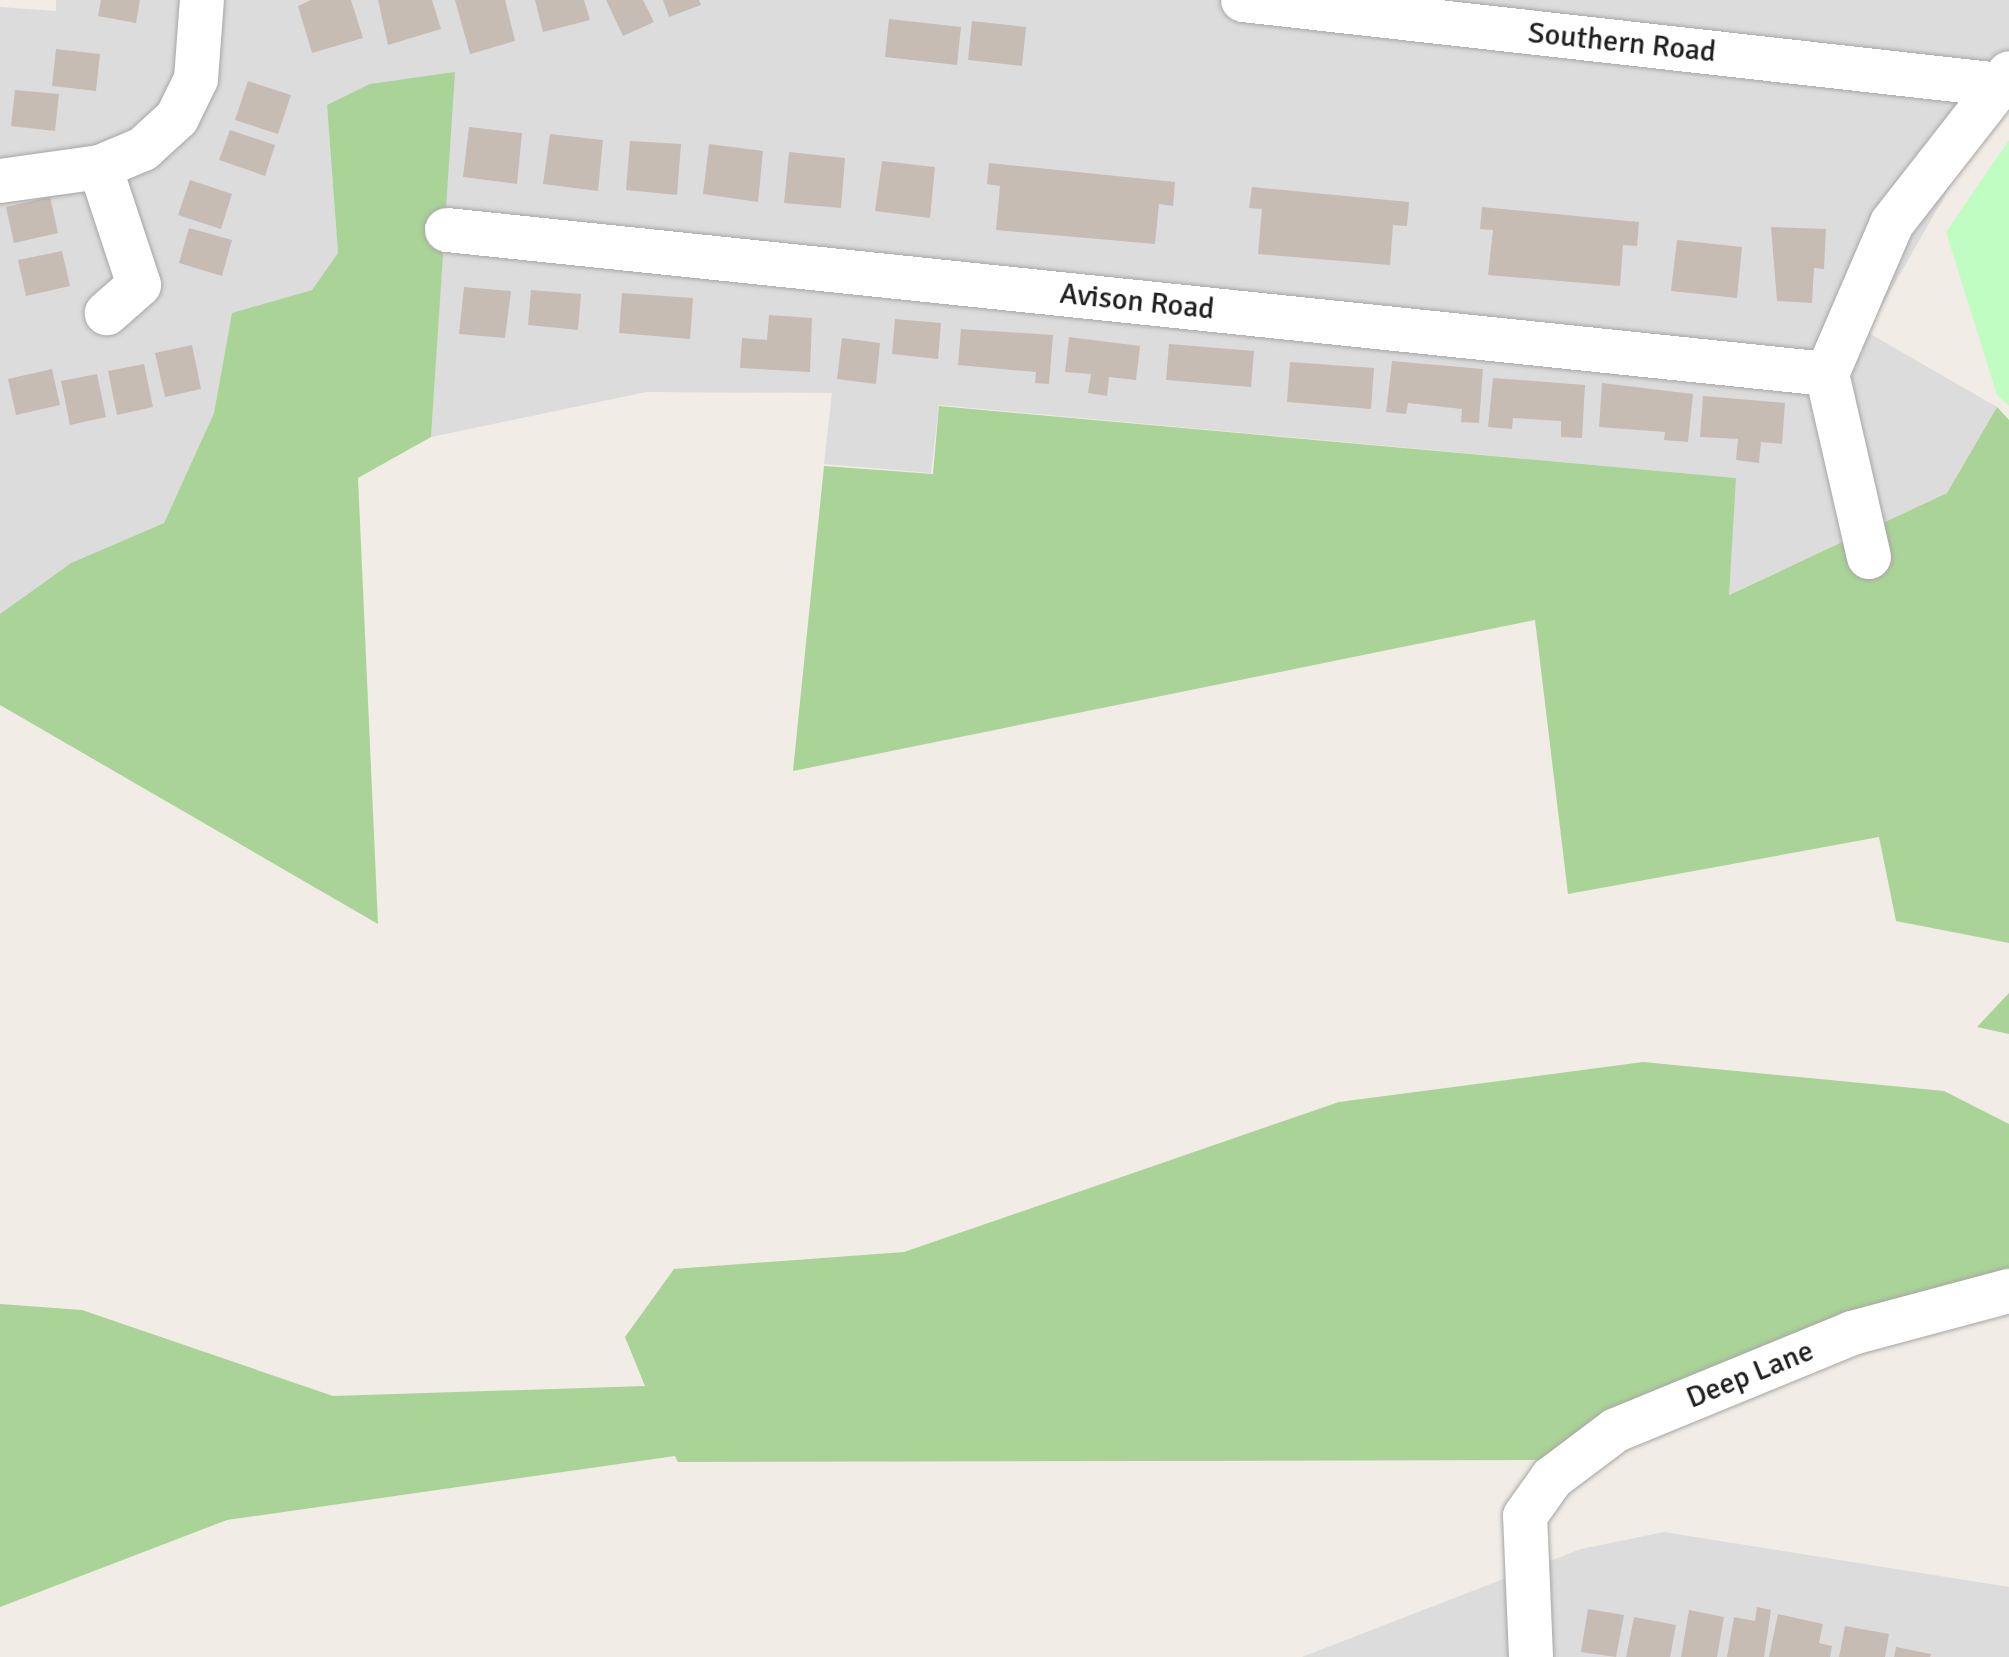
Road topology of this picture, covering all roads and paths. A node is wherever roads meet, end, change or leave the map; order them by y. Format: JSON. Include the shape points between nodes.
{"nodes":[{"id":1,"x":202,"y":0,"type":"edge"},
{"id":2,"x":1243,"y":0,"type":"edge"},
{"id":3,"x":1311,"y":5,"type":"edge"},
{"id":4,"x":2004,"y":79,"type":"edge"},
{"id":5,"x":100,"y":167,"type":"junction"},
{"id":6,"x":0,"y":181,"type":"edge"},
{"id":7,"x":447,"y":230,"type":"dead end"},
{"id":8,"x":107,"y":313,"type":"dead end"},
{"id":9,"x":1827,"y":374,"type":"junction"},
{"id":10,"x":1869,"y":557,"type":"dead end"},
{"id":11,"x":2009,"y":1291,"type":"edge"},
{"id":12,"x":1531,"y":1657,"type":"edge"}],
"edges":[{"from":1,"to":5,"type":"street","via":[[196,79],[177,118],[143,149]]},
{"from":2,"to":3,"type":"street","name":"Southern Road"},
{"from":3,"to":4,"type":"street","name":"Southern Road"},
{"from":4,"to":9,"type":"street","via":[[1892,223]]},
{"from":5,"to":6,"type":"street"},
{"from":5,"to":8,"type":"street","via":[[139,285]]},
{"from":7,"to":9,"type":"street","name":"Avison Road"},
{"from":9,"to":10,"type":"street"},
{"from":11,"to":12,"type":"street","name":"Deep Lane","via":[[1852,1333],[1616,1430],[1536,1493],[1525,1516]]}]}
